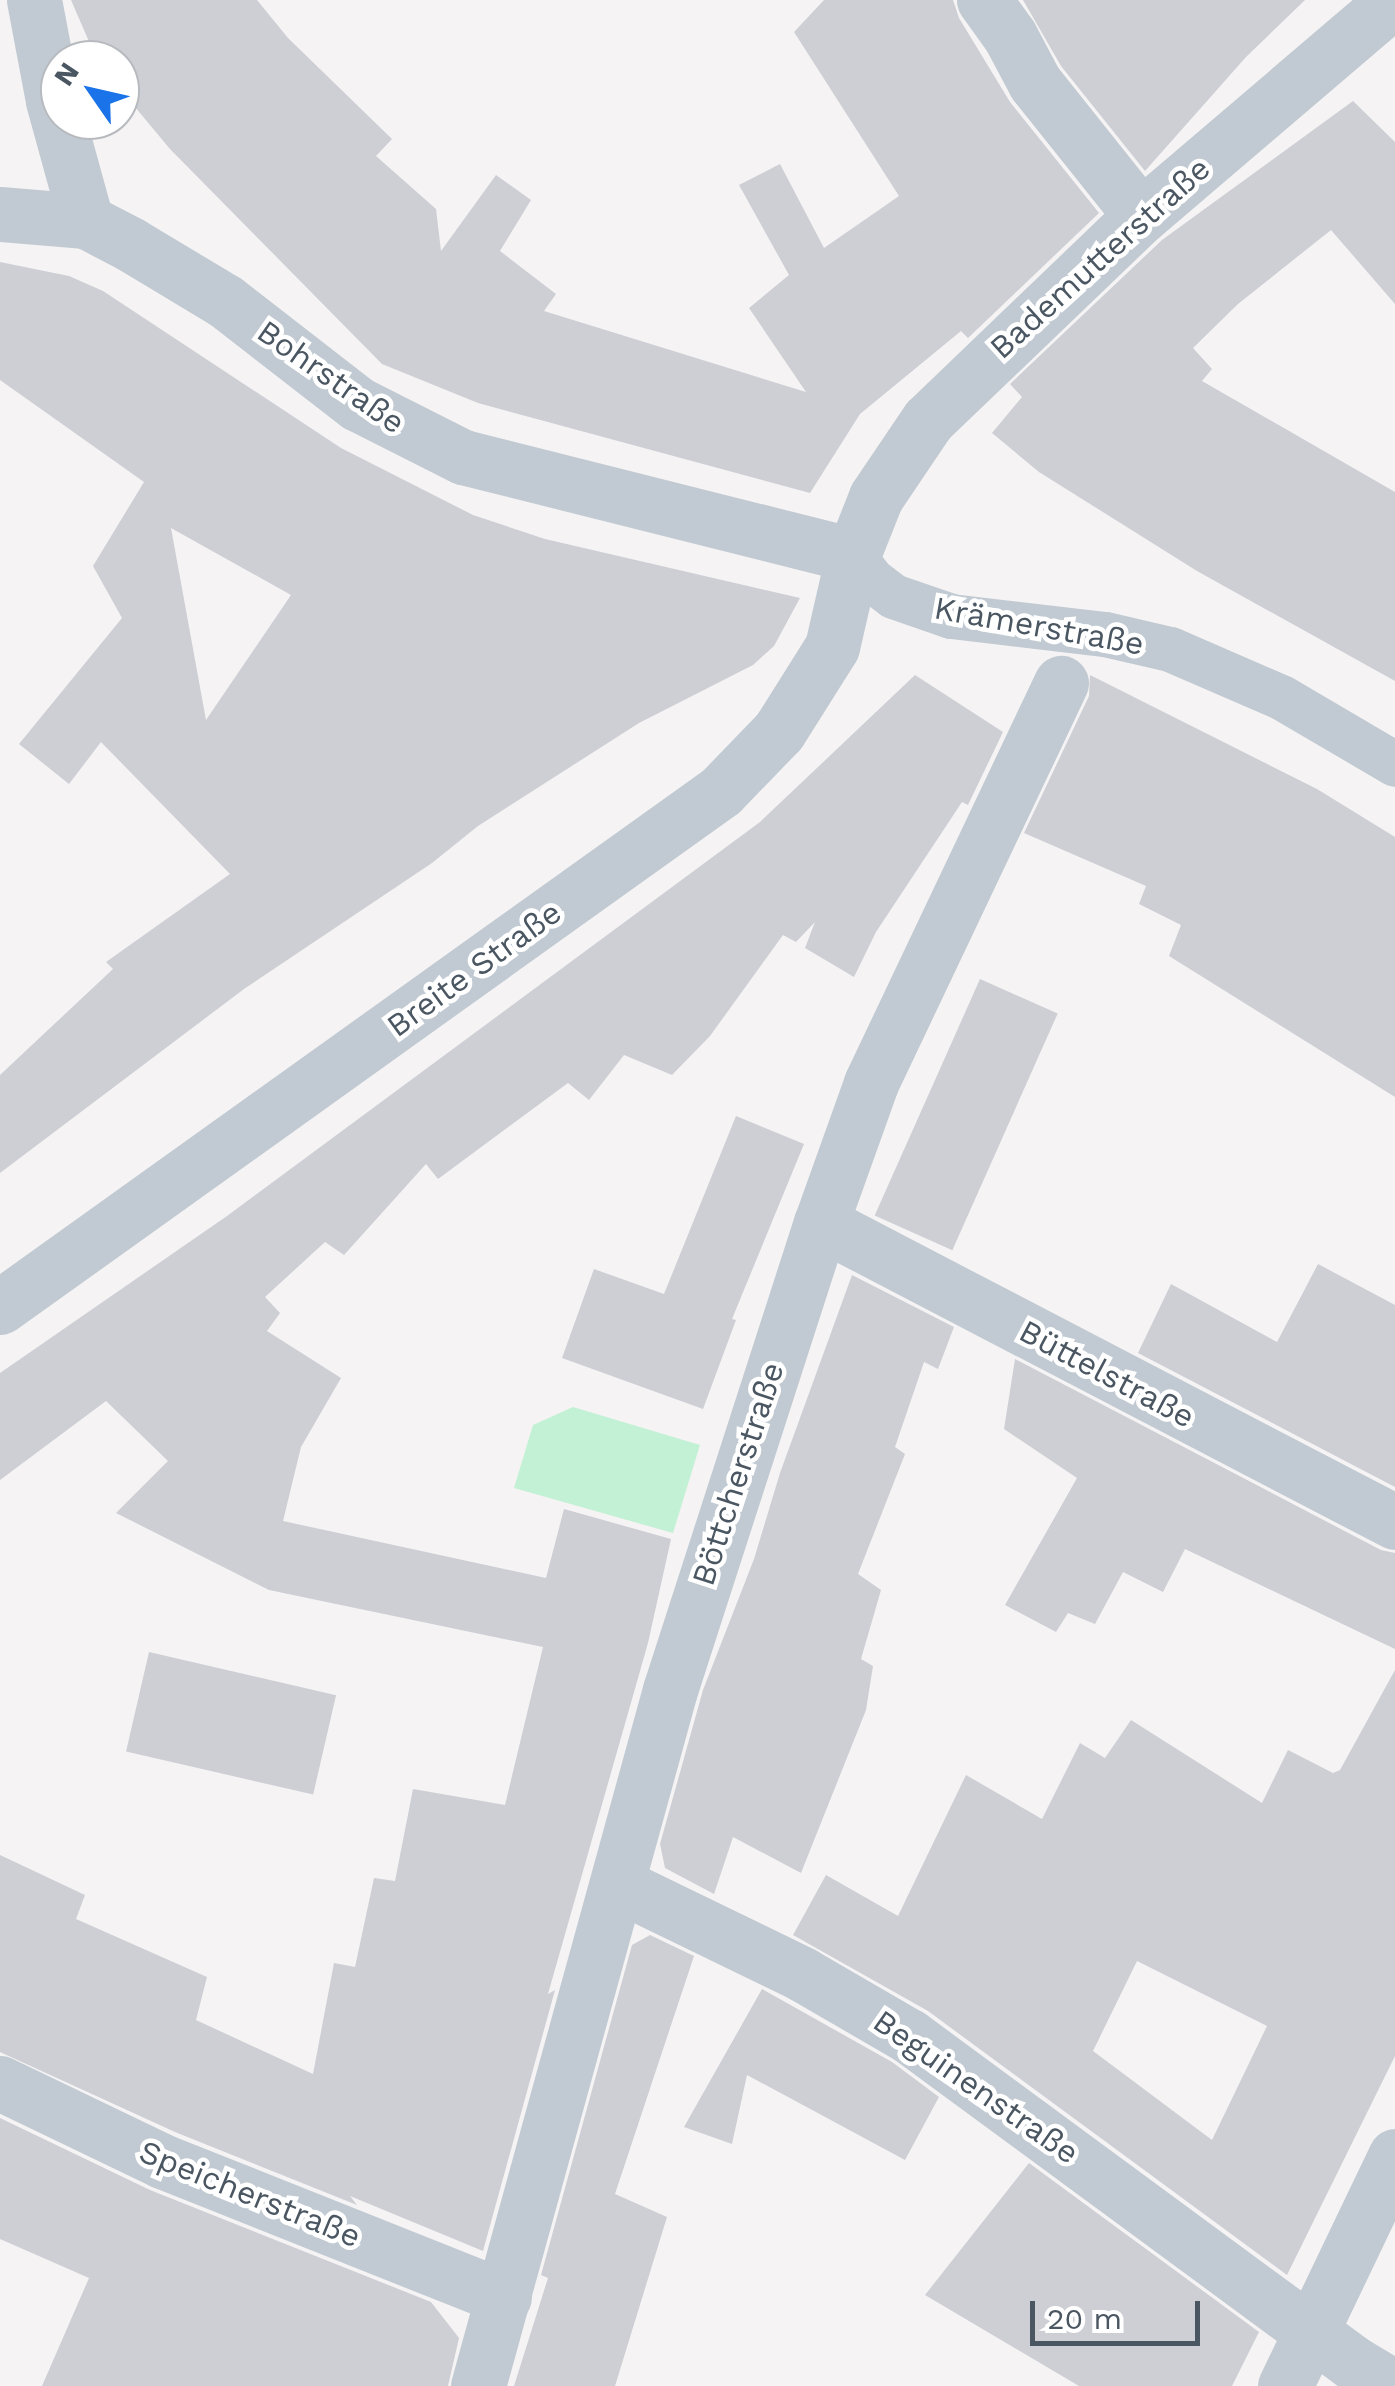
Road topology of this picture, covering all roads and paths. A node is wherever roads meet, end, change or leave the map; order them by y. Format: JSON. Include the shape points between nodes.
{"nodes":[{"id":1,"x":34,"y":0,"type":"edge"},
{"id":2,"x":984,"y":0,"type":"edge"},
{"id":3,"x":1394,"y":0,"type":"edge"},
{"id":4,"x":0,"y":214,"type":"edge"},
{"id":5,"x":1141,"y":216,"type":"junction"},
{"id":6,"x":86,"y":221,"type":"junction"},
{"id":7,"x":853,"y":555,"type":"junction"},
{"id":8,"x":1060,"y":683,"type":"dead end"},
{"id":9,"x":1395,"y":764,"type":"edge"},
{"id":10,"x":821,"y":1223,"type":"junction"},
{"id":11,"x":0,"y":1307,"type":"edge"},
{"id":12,"x":1395,"y":1522,"type":"edge"},
{"id":13,"x":617,"y":1884,"type":"junction"},
{"id":14,"x":0,"y":2083,"type":"edge"},
{"id":15,"x":1395,"y":2156,"type":"edge"},
{"id":16,"x":504,"y":2297,"type":"junction"},
{"id":17,"x":1310,"y":2331,"type":"junction"},
{"id":18,"x":478,"y":2386,"type":"edge"},
{"id":19,"x":1285,"y":2386,"type":"edge"},
{"id":20,"x":1392,"y":2386,"type":"edge"}],
"edges":[{"from":1,"to":6,"type":"street"},
{"from":2,"to":5,"type":"street","via":[[1034,83]]},
{"from":3,"to":5,"type":"street","name":"Bademutterstraße"},
{"from":4,"to":6,"type":"street","name":"Bohrstraße"},
{"from":5,"to":7,"type":"street","name":"Bademutterstraße","via":[[939,407],[876,497]]},
{"from":6,"to":7,"type":"street","name":"Bohrstraße","via":[[225,301],[358,404],[422,440],[464,458]]},
{"from":7,"to":9,"type":"street","name":"Krämerstraße","via":[[893,596],[951,616],[1105,634],[1210,664]]},
{"from":7,"to":11,"type":"street","name":"Breite Straße","via":[[832,648],[779,731],[721,791]]},
{"from":8,"to":10,"type":"street","name":"Böttcherstraße","via":[[872,1084]]},
{"from":10,"to":12,"type":"street","name":"Büttelstraße"},
{"from":10,"to":13,"type":"street","name":"Böttcherstraße","via":[[732,1489]]},
{"from":13,"to":16,"type":"street","name":"Böttcherstraße"},
{"from":13,"to":17,"type":"street","name":"Beguinenstraße","via":[[802,1974],[909,2036]]},
{"from":14,"to":16,"type":"street","name":"Speicherstraße","via":[[162,2160]]},
{"from":15,"to":17,"type":"street"},
{"from":16,"to":18,"type":"street","name":"Böttcherstraße"},
{"from":17,"to":19,"type":"street"},
{"from":17,"to":20,"type":"street","name":"Beguinenstraße"}]}
